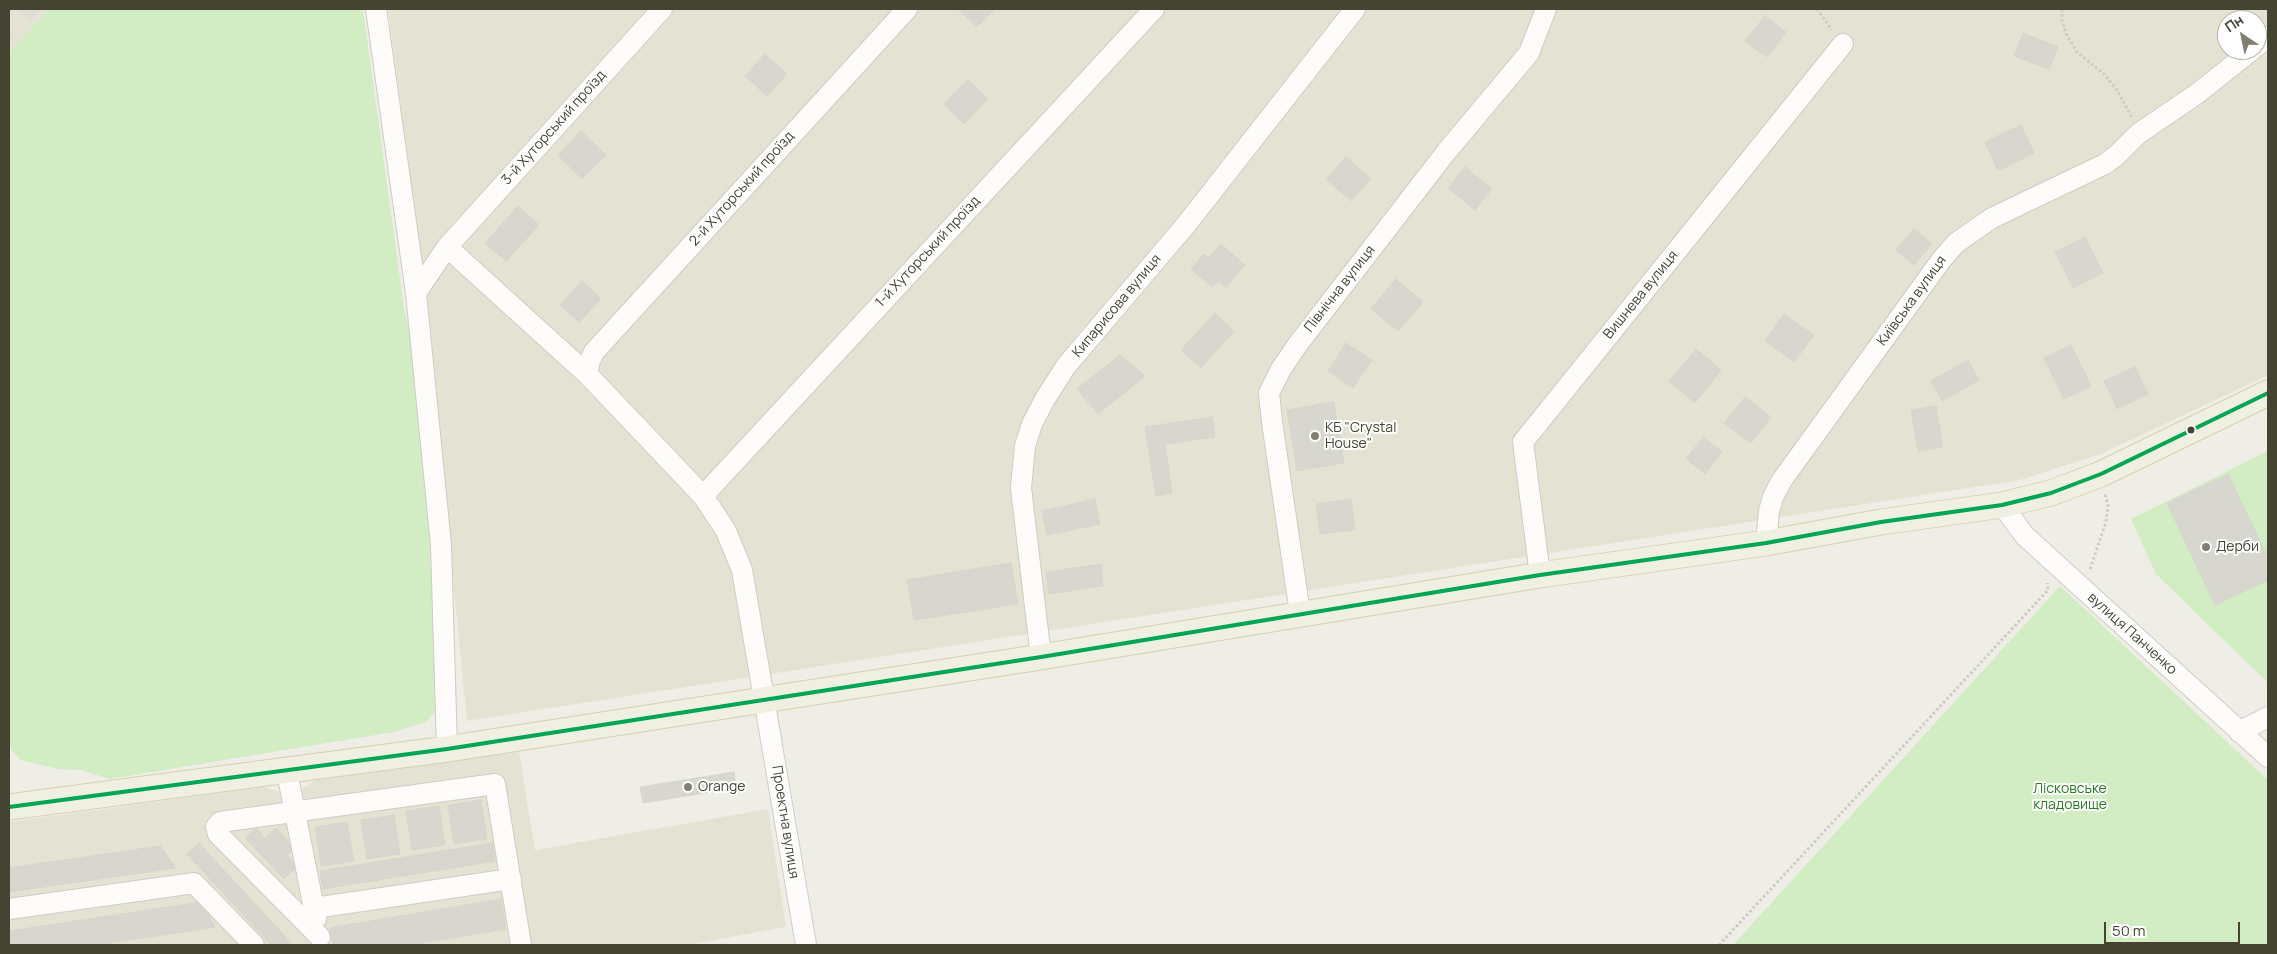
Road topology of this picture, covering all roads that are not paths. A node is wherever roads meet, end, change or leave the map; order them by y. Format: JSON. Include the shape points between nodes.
{"nodes":[{"id":1,"x":376,"y":9,"type":"edge"},
{"id":2,"x":662,"y":9,"type":"edge"},
{"id":3,"x":907,"y":9,"type":"edge"},
{"id":4,"x":1154,"y":9,"type":"edge"},
{"id":5,"x":1355,"y":9,"type":"edge"},
{"id":6,"x":1546,"y":9,"type":"edge"},
{"id":7,"x":1843,"y":44,"type":"road end"},
{"id":8,"x":2239,"y":60,"type":"edge"},
{"id":9,"x":447,"y":247,"type":"junction"},
{"id":10,"x":416,"y":292,"type":"junction"},
{"id":11,"x":588,"y":375,"type":"junction"},
{"id":12,"x":2268,"y":393,"type":"edge"},
{"id":13,"x":703,"y":496,"type":"junction"},
{"id":14,"x":2002,"y":505,"type":"junction"},
{"id":15,"x":1766,"y":543,"type":"junction"},
{"id":16,"x":1540,"y":575,"type":"junction"},
{"id":17,"x":1300,"y":613,"type":"junction"},
{"id":18,"x":1041,"y":656,"type":"junction"},
{"id":19,"x":765,"y":699,"type":"junction"},
{"id":20,"x":2268,"y":718,"type":"edge"},
{"id":21,"x":2239,"y":732,"type":"junction"},
{"id":22,"x":448,"y":749,"type":"junction"},
{"id":23,"x":2268,"y":757,"type":"edge"},
{"id":24,"x":287,"y":772,"type":"junction"},
{"id":25,"x":9,"y":807,"type":"edge"},
{"id":26,"x":295,"y":812,"type":"junction"},
{"id":27,"x":510,"y":879,"type":"junction"},
{"id":28,"x":314,"y":908,"type":"junction"},
{"id":29,"x":9,"y":909,"type":"edge"},
{"id":30,"x":321,"y":941,"type":"edge"},
{"id":31,"x":254,"y":945,"type":"edge"},
{"id":32,"x":521,"y":945,"type":"edge"},
{"id":33,"x":806,"y":945,"type":"edge"}],
"edges":[{"from":1,"to":10,"type":"street"},
{"from":2,"to":9,"type":"street","name":"3-й Хуторський проїзд"},
{"from":3,"to":11,"type":"street","name":"2-й Хуторський проїзд","via":[[594,352]]},
{"from":4,"to":13,"type":"street","name":"1-й Хуторський проїзд"},
{"from":5,"to":18,"type":"street","name":"Кипарисова вулиця","via":[[1185,226],[1066,366],[1032,424],[1025,446],[1021,488]]},
{"from":6,"to":17,"type":"street","name":"Північна вулиця","via":[[1529,53],[1447,152],[1298,344],[1269,393]]},
{"from":7,"to":16,"type":"street","name":"Вишнева вулиця","via":[[1523,442]]},
{"from":8,"to":15,"type":"street","name":"Київська вулиця","via":[[2138,134],[2105,164],[1992,218],[1956,243],[1782,480],[1769,511]]},
{"from":9,"to":10,"type":"street","name":"3-й Хуторський проїзд"},
{"from":9,"to":11,"type":"street","name":"Проектна вулиця"},
{"from":10,"to":22,"type":"street","via":[[441,544]]},
{"from":11,"to":13,"type":"street","name":"Проектна вулиця"},
{"from":12,"to":14,"type":"main road","via":[[2101,474],[2050,493]]},
{"from":13,"to":19,"type":"street","name":"Проектна вулиця","via":[[726,531],[742,570]]},
{"from":14,"to":15,"type":"main road","via":[[1880,522]]},
{"from":14,"to":21,"type":"street","name":"вулиця Панченко","via":[[2025,536]]},
{"from":15,"to":16,"type":"main road"},
{"from":16,"to":17,"type":"main road"},
{"from":17,"to":18,"type":"main road"},
{"from":18,"to":19,"type":"main road"},
{"from":19,"to":22,"type":"main road"},
{"from":19,"to":33,"type":"street","name":"Проектна вулиця"},
{"from":20,"to":21,"type":"street"},
{"from":21,"to":23,"type":"street","name":"вулиця Панченко"},
{"from":22,"to":24,"type":"main road"},
{"from":24,"to":25,"type":"main road"},
{"from":24,"to":26,"type":"street"},
{"from":26,"to":27,"type":"street","via":[[495,784]]},
{"from":26,"to":28,"type":"street"},
{"from":26,"to":30,"type":"street","via":[[223,821],[216,829]]},
{"from":27,"to":28,"type":"street"},
{"from":27,"to":32,"type":"street"},
{"from":28,"to":30,"type":"street"},
{"from":29,"to":31,"type":"street","via":[[194,883]]}]}
